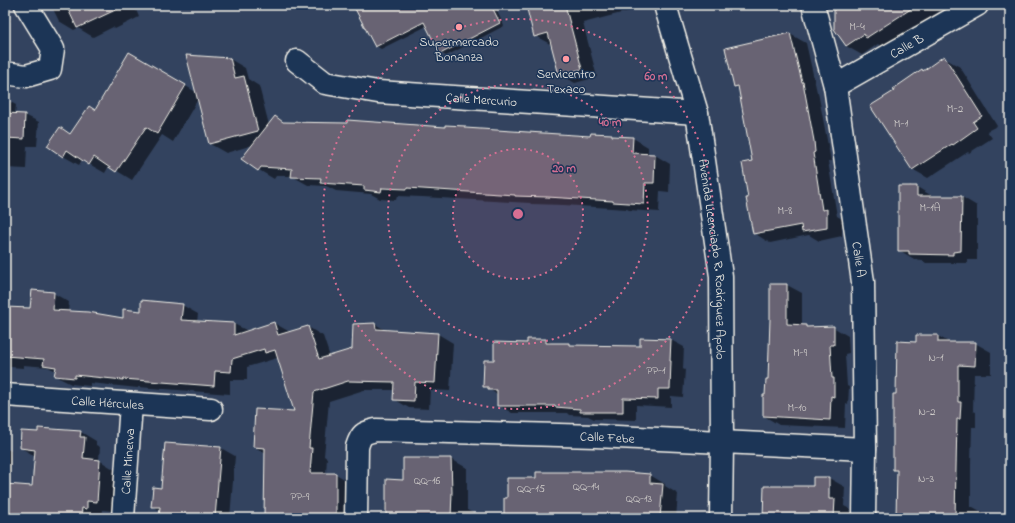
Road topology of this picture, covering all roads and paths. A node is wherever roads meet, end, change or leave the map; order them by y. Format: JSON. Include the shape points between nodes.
{"nodes":[{"id":1,"x":26,"y":5,"type":"edge"},
{"id":2,"x":665,"y":5,"type":"edge"},
{"id":3,"x":813,"y":5,"type":"edge"},
{"id":4,"x":977,"y":5,"type":"edge"},
{"id":5,"x":298,"y":61,"type":"dead end"},
{"id":6,"x":5,"y":73,"type":"edge"},
{"id":7,"x":835,"y":86,"type":"junction"},
{"id":8,"x":697,"y":113,"type":"junction"},
{"id":9,"x":5,"y":395,"type":"edge"},
{"id":10,"x":130,"y":404,"type":"junction"},
{"id":11,"x":211,"y":409,"type":"dead end"},
{"id":12,"x":722,"y":442,"type":"junction"},
{"id":13,"x":866,"y":449,"type":"junction"},
{"id":14,"x":123,"y":518,"type":"edge"},
{"id":15,"x":356,"y":518,"type":"edge"},
{"id":16,"x":721,"y":518,"type":"edge"},
{"id":17,"x":864,"y":518,"type":"edge"}],
"edges":[{"from":1,"to":6,"type":"street","via":[[53,49],[50,69],[26,76]]},
{"from":2,"to":8,"type":"street","name":"Avenida Licenciado R. Rodríguez Apolo"},
{"from":3,"to":7,"type":"street","name":"Calle A"},
{"from":4,"to":7,"type":"street","name":"Calle B"},
{"from":5,"to":8,"type":"street","name":"Calle Mercurio","via":[[325,83],[378,92]]},
{"from":7,"to":13,"type":"street","name":"Calle A","via":[[863,282]]},
{"from":8,"to":12,"type":"street","name":"Avenida Licenciado R. Rodríguez Apolo","via":[[721,276]]},
{"from":9,"to":10,"type":"street","name":"Calle Hércules"},
{"from":10,"to":11,"type":"street","name":"Calle Hércules"},
{"from":10,"to":14,"type":"street","name":"Calle Minerva"},
{"from":12,"to":13,"type":"street","name":"Calle Febe"},
{"from":12,"to":15,"type":"street","name":"Calle Febe","via":[[376,430],[360,437],[357,447]]},
{"from":12,"to":16,"type":"street","name":"Avenida Licenciado R. Rodríguez Apolo"},
{"from":13,"to":17,"type":"street","name":"Calle A"}]}
